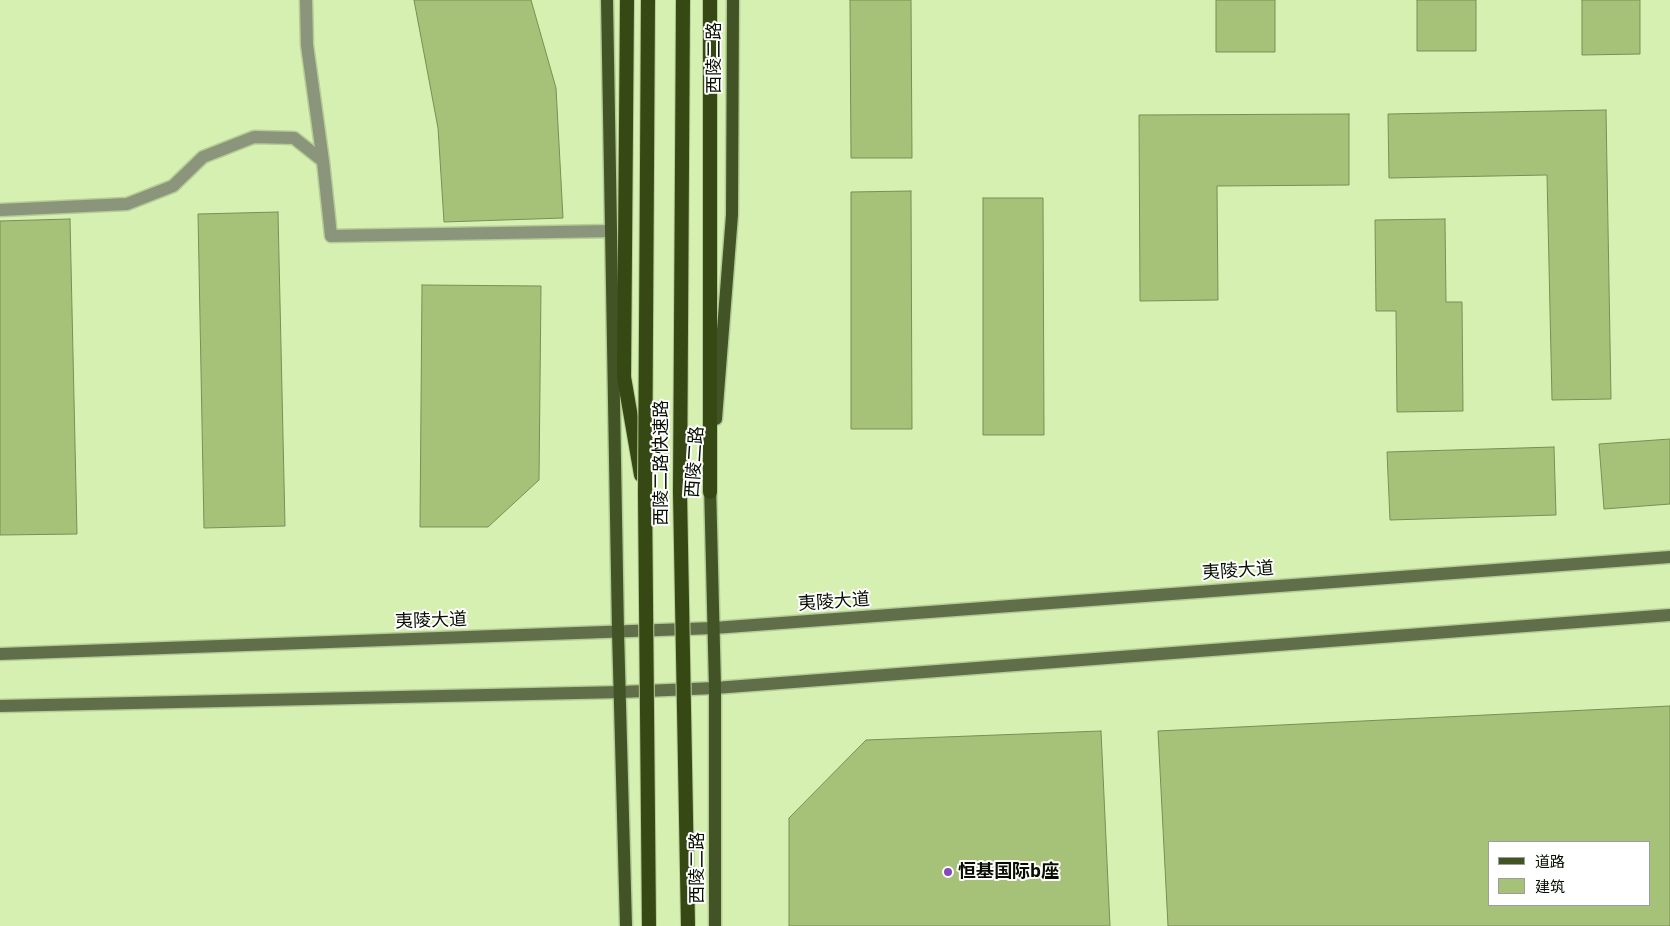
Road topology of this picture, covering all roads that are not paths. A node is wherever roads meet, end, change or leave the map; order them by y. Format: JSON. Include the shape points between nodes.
{"nodes":[{"id":1,"x":306,"y":0,"type":"edge"},
{"id":2,"x":607,"y":0,"type":"edge"},
{"id":3,"x":627,"y":0,"type":"edge"},
{"id":4,"x":648,"y":0,"type":"edge"},
{"id":5,"x":682,"y":0,"type":"edge"},
{"id":6,"x":710,"y":0,"type":"edge"},
{"id":7,"x":733,"y":0,"type":"edge"},
{"id":8,"x":323,"y":161,"type":"junction"},
{"id":9,"x":0,"y":210,"type":"edge"},
{"id":10,"x":611,"y":231,"type":"junction"},
{"id":11,"x":710,"y":492,"type":"junction"},
{"id":12,"x":645,"y":494,"type":"junction"},
{"id":13,"x":1670,"y":557,"type":"edge"},
{"id":14,"x":1670,"y":615,"type":"edge"},
{"id":15,"x":714,"y":628,"type":"junction"},
{"id":16,"x":618,"y":631,"type":"junction"},
{"id":17,"x":0,"y":654,"type":"edge"},
{"id":18,"x":715,"y":688,"type":"junction"},
{"id":19,"x":621,"y":692,"type":"junction"},
{"id":20,"x":0,"y":706,"type":"edge"},
{"id":21,"x":626,"y":926,"type":"edge"},
{"id":22,"x":649,"y":926,"type":"edge"},
{"id":23,"x":688,"y":926,"type":"edge"},
{"id":24,"x":715,"y":926,"type":"edge"}],
"edges":[{"from":1,"to":8,"type":"lane","via":[[306,45]]},
{"from":2,"to":10,"type":"main road"},
{"from":3,"to":12,"type":"highway","bridge":true,"via":[[624,377]]},
{"from":4,"to":12,"type":"highway","name":"西陵二路快速路","bridge":true},
{"from":5,"to":23,"type":"highway","name":"西陵二路快速路","bridge":true,"via":[[680,492]]},
{"from":6,"to":11,"type":"highway"},
{"from":7,"to":11,"type":"main road","name":"西陵二路","via":[[732,216]]},
{"from":8,"to":9,"type":"lane","via":[[294,138],[254,137],[203,157],[173,186],[127,204]]},
{"from":8,"to":10,"type":"lane","via":[[331,236]]},
{"from":10,"to":16,"type":"main road"},
{"from":11,"to":15,"type":"main road","name":"西陵二路"},
{"from":12,"to":22,"type":"highway","name":"西陵二路快速路","bridge":true},
{"from":13,"to":15,"type":"main road","name":"夷陵大道"},
{"from":14,"to":18,"type":"main road"},
{"from":15,"to":16,"type":"main road","name":"夷陵大道"},
{"from":15,"to":18,"type":"main road","name":"西陵二路"},
{"from":16,"to":17,"type":"main road","name":"夷陵大道"},
{"from":16,"to":19,"type":"main road"},
{"from":18,"to":19,"type":"main road"},
{"from":18,"to":24,"type":"main road","name":"西陵二路"},
{"from":19,"to":20,"type":"main road"},
{"from":19,"to":21,"type":"main road"}]}
